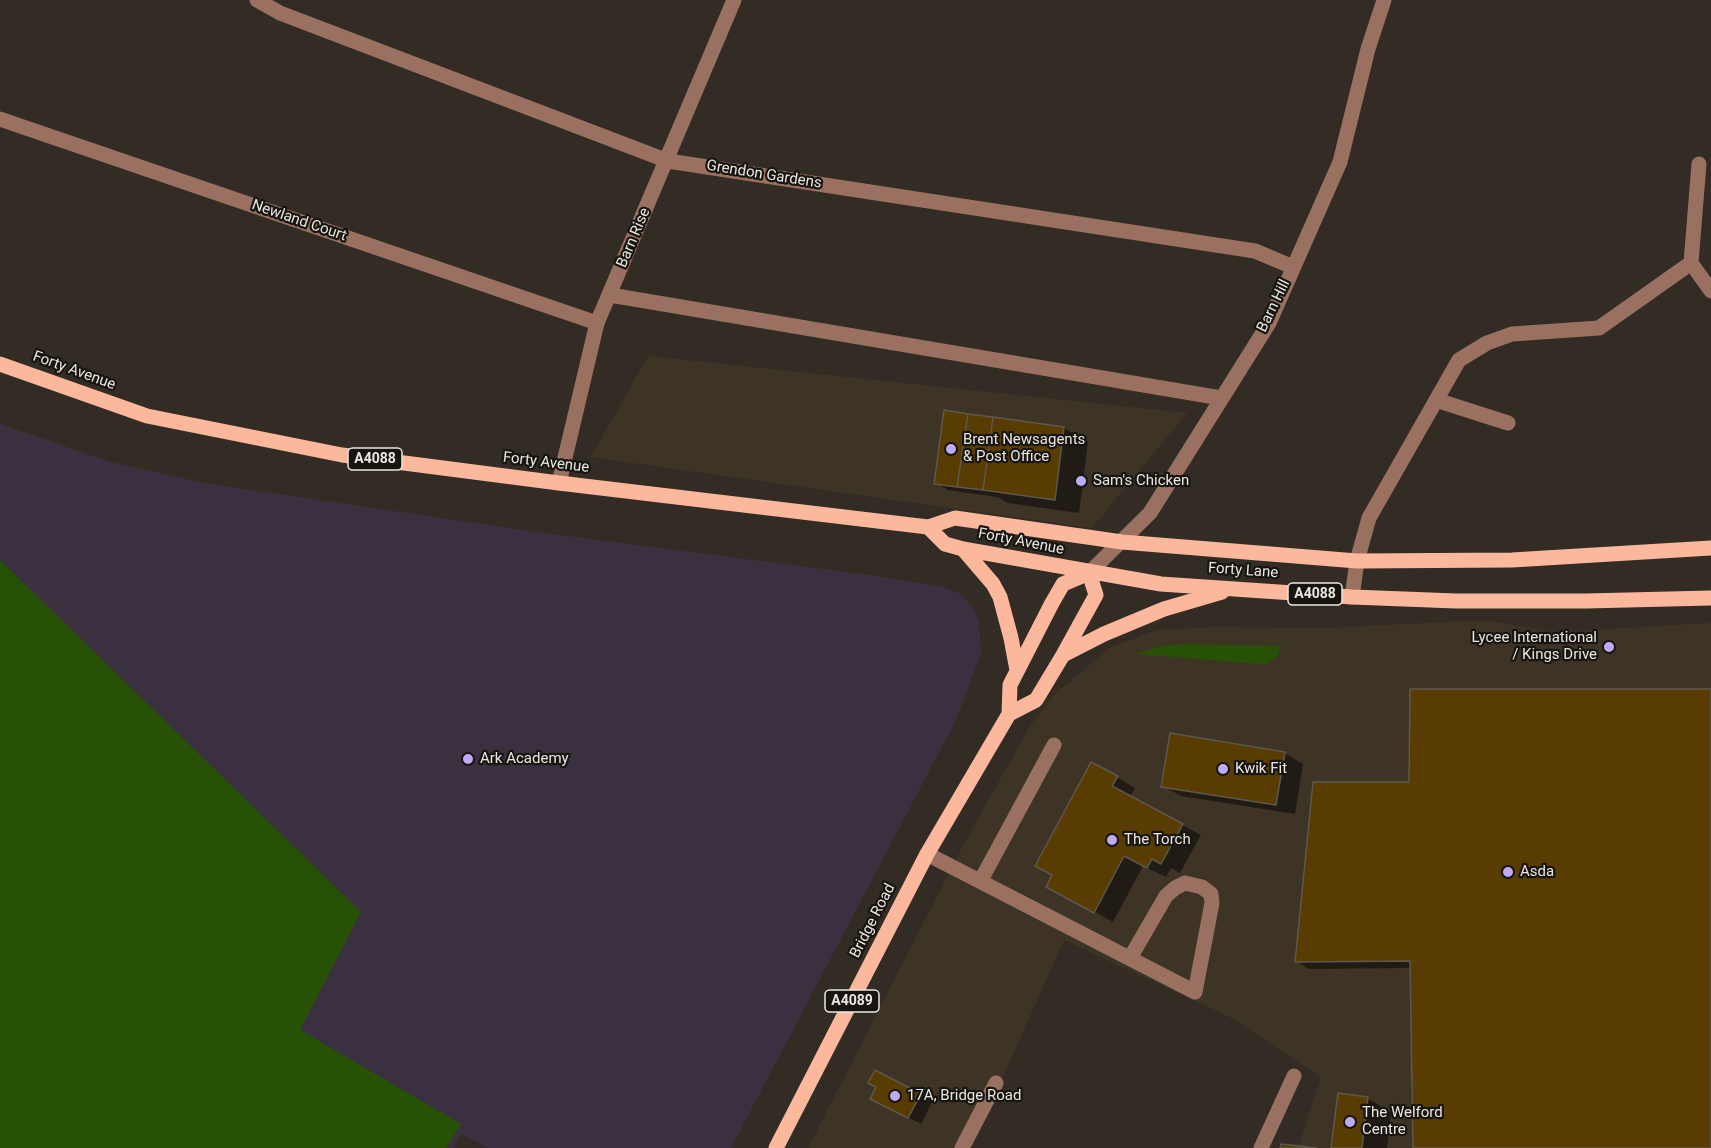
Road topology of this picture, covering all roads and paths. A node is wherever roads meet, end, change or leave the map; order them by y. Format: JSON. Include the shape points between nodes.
{"nodes":[{"id":1,"x":258,"y":0,"type":"edge"},
{"id":2,"x":734,"y":0,"type":"edge"},
{"id":3,"x":1384,"y":0,"type":"edge"},
{"id":4,"x":0,"y":119,"type":"edge"},
{"id":5,"x":668,"y":160,"type":"junction"},
{"id":6,"x":1699,"y":164,"type":"dead end"},
{"id":7,"x":1691,"y":263,"type":"junction"},
{"id":8,"x":1293,"y":267,"type":"junction"},
{"id":9,"x":1711,"y":291,"type":"edge"},
{"id":10,"x":610,"y":295,"type":"junction"},
{"id":11,"x":597,"y":323,"type":"junction"},
{"id":12,"x":0,"y":364,"type":"edge"},
{"id":13,"x":1221,"y":398,"type":"junction"},
{"id":14,"x":1436,"y":400,"type":"junction"},
{"id":15,"x":1508,"y":423,"type":"dead end"},
{"id":16,"x":559,"y":483,"type":"junction"},
{"id":17,"x":928,"y":527,"type":"junction"},
{"id":18,"x":1122,"y":542,"type":"junction"},
{"id":19,"x":1711,"y":548,"type":"edge"},
{"id":20,"x":963,"y":549,"type":"junction"},
{"id":21,"x":1357,"y":561,"type":"junction"},
{"id":22,"x":1089,"y":573,"type":"junction"},
{"id":23,"x":1234,"y":588,"type":"junction"},
{"id":24,"x":1352,"y":597,"type":"junction"},
{"id":25,"x":1711,"y":598,"type":"edge"},
{"id":26,"x":1063,"y":655,"type":"junction"},
{"id":27,"x":1017,"y":670,"type":"junction"},
{"id":28,"x":1009,"y":714,"type":"junction"},
{"id":29,"x":1054,"y":745,"type":"dead end"},
{"id":30,"x":927,"y":854,"type":"junction"},
{"id":31,"x":981,"y":880,"type":"junction"},
{"id":32,"x":1130,"y":958,"type":"junction"},
{"id":33,"x":1294,"y":1076,"type":"dead end"},
{"id":34,"x":996,"y":1083,"type":"dead end"},
{"id":35,"x":776,"y":1148,"type":"edge"},
{"id":36,"x":962,"y":1148,"type":"edge"},
{"id":37,"x":1261,"y":1148,"type":"edge"}],
"edges":[{"from":1,"to":5,"type":"street","name":"Grendon Gardens","via":[[280,13]]},
{"from":2,"to":5,"type":"street","name":"Barn Rise"},
{"from":3,"to":8,"type":"street","name":"Barn Hill","via":[[1340,162]]},
{"from":4,"to":11,"type":"street","name":"Newland Court"},
{"from":5,"to":8,"type":"street","name":"Grendon Gardens","via":[[1255,251]]},
{"from":5,"to":10,"type":"street","name":"Barn Rise"},
{"from":6,"to":7,"type":"street"},
{"from":7,"to":9,"type":"street"},
{"from":7,"to":14,"type":"street","via":[[1599,328],[1512,334],[1486,343],[1459,360]]},
{"from":8,"to":13,"type":"street","name":"Barn Hill","via":[[1269,323]]},
{"from":10,"to":11,"type":"street","name":"Barn Rise"},
{"from":10,"to":13,"type":"street"},
{"from":11,"to":16,"type":"street","name":"Barn Rise"},
{"from":12,"to":16,"type":"main road","name":"Forty Avenue","number":"A4088","via":[[147,416],[342,455]]},
{"from":13,"to":18,"type":"street","name":"Barn Hill","via":[[1160,499]]},
{"from":14,"to":15,"type":"street"},
{"from":14,"to":21,"type":"street","via":[[1369,518]]},
{"from":16,"to":17,"type":"main road","name":"Forty Avenue","number":"A4088"},
{"from":17,"to":18,"type":"main road","via":[[955,518]]},
{"from":17,"to":20,"type":"main road","name":"Forty Avenue","number":"A4088","via":[[945,544]]},
{"from":18,"to":21,"type":"main road"},
{"from":18,"to":22,"type":"street","name":"Barn Hill"},
{"from":19,"to":21,"type":"main road","via":[[1512,560]]},
{"from":20,"to":22,"type":"main road","name":"Forty Avenue","number":"A4088"},
{"from":20,"to":27,"type":"main road","via":[[1000,597]]},
{"from":21,"to":24,"type":"street"},
{"from":22,"to":23,"type":"main road","name":"Forty Lane","number":"A4088","via":[[1161,584]]},
{"from":22,"to":26,"type":"main road","via":[[1096,595]]},
{"from":22,"to":27,"type":"main road","name":"Bridge Road","number":"A4089","via":[[1063,584]]},
{"from":23,"to":24,"type":"main road","name":"Forty Lane","number":"A4088"},
{"from":23,"to":26,"type":"main road","via":[[1164,609]]},
{"from":24,"to":25,"type":"main road","name":"Forty Lane","number":"A4088","via":[[1522,601]]},
{"from":26,"to":28,"type":"main road","via":[[1036,700]]},
{"from":27,"to":28,"type":"main road","name":"Bridge Road","number":"A4089","via":[[1010,685]]},
{"from":28,"to":30,"type":"main road","name":"Bridge Road","number":"A4089"},
{"from":29,"to":31,"type":"street"},
{"from":30,"to":31,"type":"street"},
{"from":30,"to":35,"type":"main road","name":"Bridge Road","number":"A4089"},
{"from":31,"to":32,"type":"street"},
{"from":32,"to":32,"type":"street","via":[[1166,896],[1175,888],[1185,883],[1211,894],[1195,992]]},
{"from":33,"to":37,"type":"street"},
{"from":34,"to":36,"type":"street"}]}
